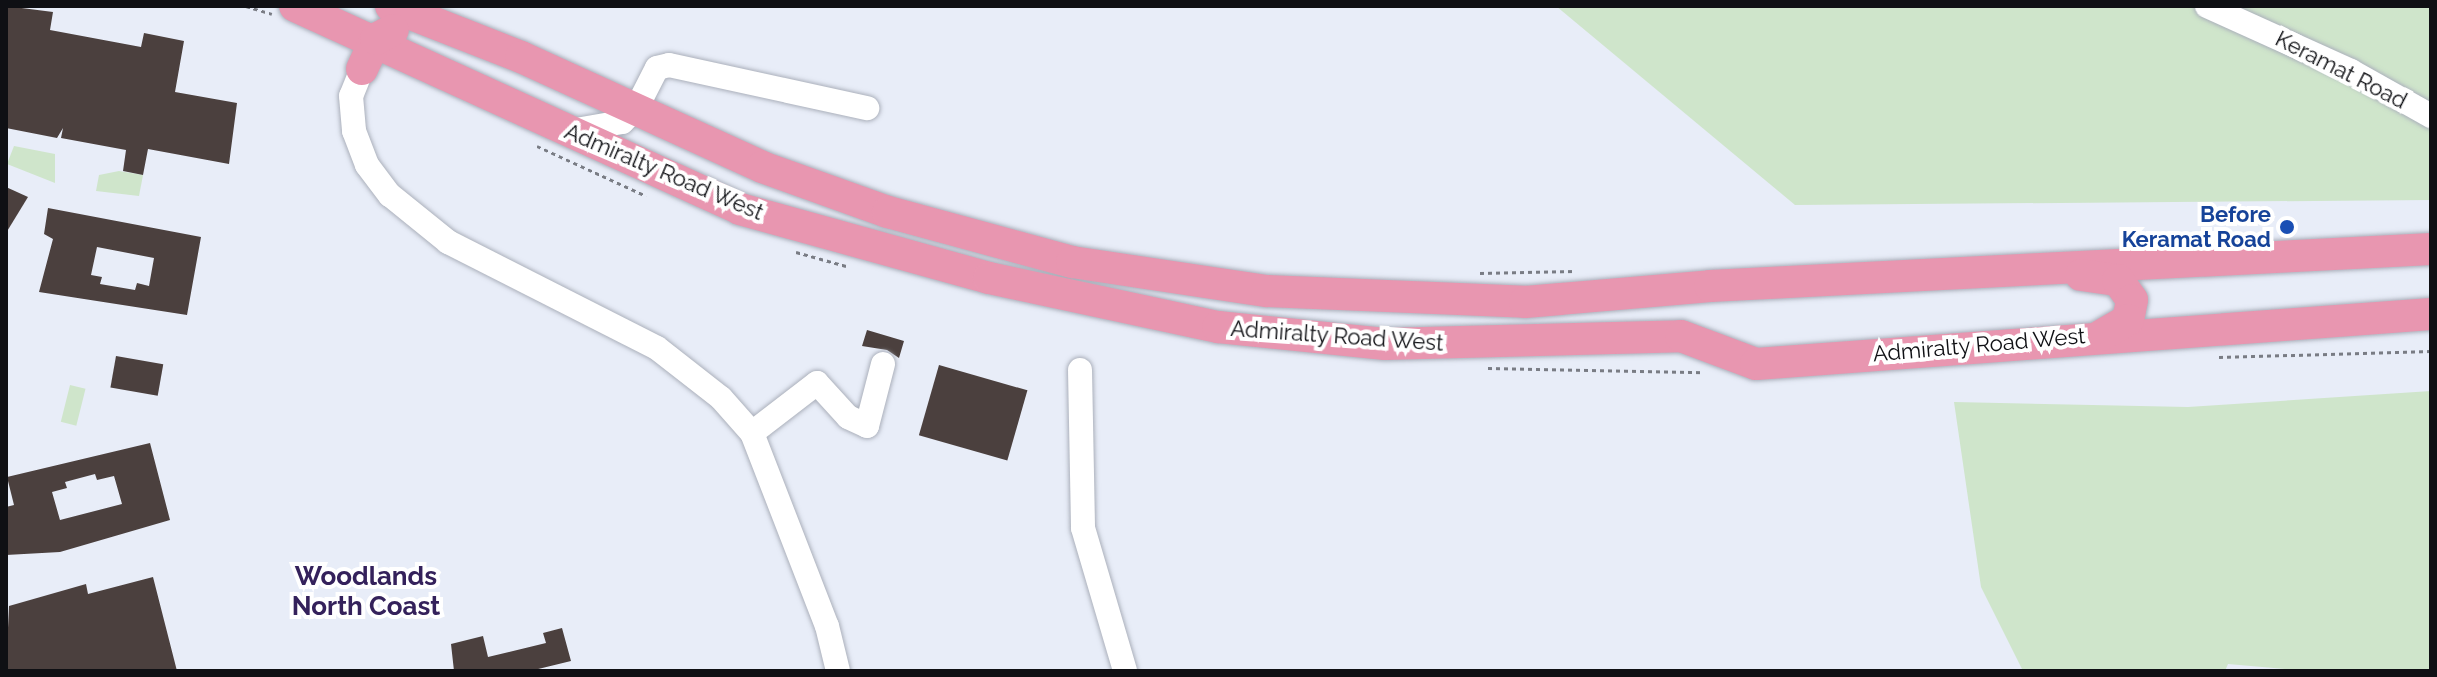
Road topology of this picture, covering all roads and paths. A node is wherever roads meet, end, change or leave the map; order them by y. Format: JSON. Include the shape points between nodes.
{"nodes":[{"id":1,"x":295,"y":6,"type":"edge"},
{"id":2,"x":364,"y":6,"type":"edge"},
{"id":3,"x":2207,"y":6,"type":"edge"},
{"id":4,"x":403,"y":12,"type":"edge"},
{"id":5,"x":334,"y":21,"type":"junction"},
{"id":6,"x":376,"y":39,"type":"junction"},
{"id":7,"x":362,"y":69,"type":"junction"},
{"id":8,"x":867,"y":108,"type":"dead end"},
{"id":9,"x":636,"y":109,"type":"junction"},
{"id":10,"x":2431,"y":116,"type":"edge"},
{"id":11,"x":568,"y":131,"type":"junction"},
{"id":12,"x":641,"y":168,"type":"junction"},
{"id":13,"x":2431,"y":249,"type":"edge"},
{"id":14,"x":2187,"y":260,"type":"junction"},
{"id":15,"x":2031,"y":268,"type":"junction"},
{"id":16,"x":1585,"y":271,"type":"dead end"},
{"id":17,"x":1466,"y":274,"type":"dead end"},
{"id":18,"x":2431,"y":314,"type":"edge"},
{"id":19,"x":2206,"y":329,"type":"junction"},
{"id":20,"x":2102,"y":335,"type":"junction"},
{"id":21,"x":883,"y":364,"type":"dead end"},
{"id":22,"x":1080,"y":370,"type":"dead end"},
{"id":23,"x":752,"y":433,"type":"junction"},
{"id":24,"x":838,"y":671,"type":"edge"},
{"id":25,"x":1125,"y":671,"type":"edge"}],
"edges":[{"from":1,"to":5,"type":"main road","name":"Admiralty Road West"},
{"from":2,"to":6,"type":"main road"},
{"from":3,"to":10,"type":"street","name":"Keramat Road","via":[[2351,71]]},
{"from":4,"to":6,"type":"main road"},
{"from":4,"to":9,"type":"main road","name":"Admiralty Road West"},
{"from":5,"to":6,"type":"main road","name":"Admiralty Road West"},
{"from":5,"to":7,"type":"main road","via":[[357,51]]},
{"from":6,"to":7,"type":"main road"},
{"from":6,"to":11,"type":"main road","name":"Admiralty Road West"},
{"from":7,"to":23,"type":"street","via":[[351,96],[354,131],[367,165],[390,195],[448,242],[657,348],[721,398]]},
{"from":8,"to":9,"type":"street","via":[[669,65],[657,68]]},
{"from":9,"to":11,"type":"street","via":[[602,129]]},
{"from":9,"to":12,"type":"street","via":[[634,144]]},
{"from":9,"to":15,"type":"main road","name":"Admiralty Road West","via":[[762,167],[964,235],[1072,262],[1267,291],[1525,302]]},
{"from":11,"to":12,"type":"main road","name":"Admiralty Road West"},
{"from":12,"to":20,"type":"main road","name":"Admiralty Road West","via":[[740,209],[827,237],[1083,301],[1299,337],[1514,344],[1681,336],[1756,364]]},
{"from":13,"to":14,"type":"main road","name":"Admiralty Road West"},
{"from":14,"to":15,"type":"main road","name":"Admiralty Road West"},
{"from":14,"to":19,"type":"main road","via":[[2160,272],[2151,291],[2153,311],[2172,323]]},
{"from":15,"to":20,"type":"main road","via":[[2118,280],[2132,300],[2128,320]]},
{"from":16,"to":17,"type":"path"},
{"from":18,"to":19,"type":"main road","name":"Admiralty Road West"},
{"from":19,"to":20,"type":"main road","name":"Admiralty Road West"},
{"from":21,"to":23,"type":"street","via":[[867,426],[848,417],[817,383]]},
{"from":22,"to":25,"type":"street","via":[[1083,528]]},
{"from":23,"to":24,"type":"street","via":[[827,626]]}]}
